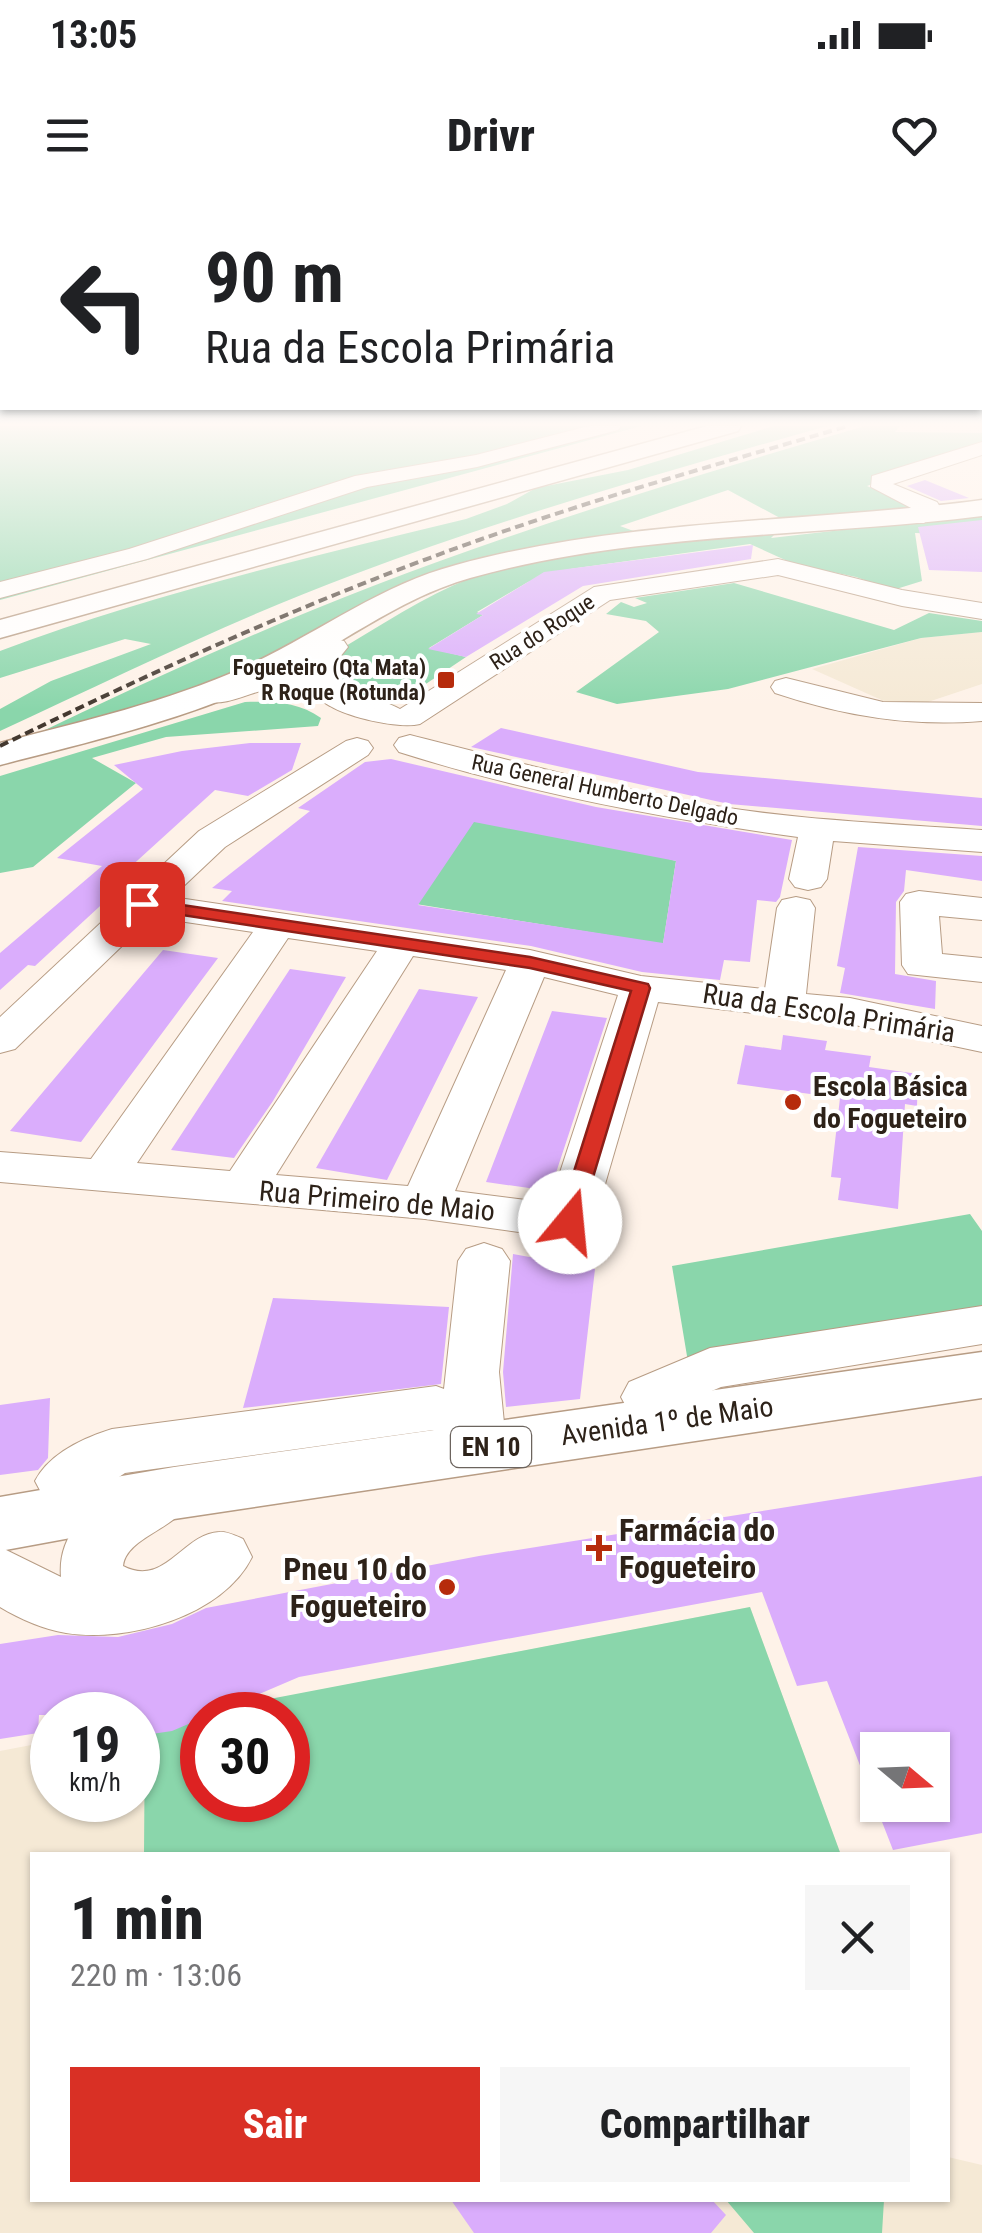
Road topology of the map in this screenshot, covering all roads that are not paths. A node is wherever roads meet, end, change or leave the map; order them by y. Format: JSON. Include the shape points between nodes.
{"nodes":[{"id":1,"x":241,"y":521,"type":"edge"},
{"id":2,"x":323,"y":521,"type":"edge"},
{"id":3,"x":389,"y":521,"type":"edge"},
{"id":4,"x":833,"y":521,"type":"edge"},
{"id":5,"x":521,"y":558,"type":"junction"},
{"id":6,"x":937,"y":576,"type":"dead end"},
{"id":7,"x":852,"y":586,"type":"junction"},
{"id":8,"x":0,"y":590,"type":"edge"},
{"id":9,"x":0,"y":609,"type":"edge"},
{"id":10,"x":982,"y":611,"type":"edge"},
{"id":11,"x":370,"y":612,"type":"junction"},
{"id":12,"x":0,"y":629,"type":"edge"},
{"id":13,"x":334,"y":647,"type":"junction"},
{"id":14,"x":279,"y":676,"type":"junction"},
{"id":15,"x":786,"y":687,"type":"dead end"},
{"id":16,"x":982,"y":712,"type":"edge"},
{"id":17,"x":185,"y":714,"type":"junction"},
{"id":18,"x":335,"y":718,"type":"junction"},
{"id":19,"x":402,"y":725,"type":"junction"},
{"id":20,"x":103,"y":728,"type":"junction"},
{"id":21,"x":0,"y":754,"type":"edge"},
{"id":22,"x":0,"y":766,"type":"edge"},
{"id":23,"x":817,"y":829,"type":"junction"},
{"id":24,"x":982,"y":841,"type":"edge"},
{"id":25,"x":142,"y":904,"type":"junction"},
{"id":26,"x":982,"y":909,"type":"edge"},
{"id":27,"x":278,"y":924,"type":"junction"},
{"id":28,"x":402,"y":943,"type":"junction"},
{"id":29,"x":530,"y":962,"type":"junction"},
{"id":30,"x":982,"y":970,"type":"edge"},
{"id":31,"x":641,"y":988,"type":"junction"},
{"id":32,"x":784,"y":1000,"type":"junction"},
{"id":33,"x":982,"y":1039,"type":"edge"},
{"id":34,"x":0,"y":1040,"type":"edge"},
{"id":35,"x":0,"y":1168,"type":"edge"},
{"id":36,"x":104,"y":1176,"type":"junction"},
{"id":37,"x":242,"y":1188,"type":"junction"},
{"id":38,"x":424,"y":1203,"type":"junction"},
{"id":39,"x":484,"y":1260,"type":"dead end"},
{"id":40,"x":982,"y":1325,"type":"edge"},
{"id":41,"x":982,"y":1349,"type":"edge"},
{"id":42,"x":982,"y":1374,"type":"edge"},
{"id":43,"x":649,"y":1398,"type":"junction"},
{"id":44,"x":475,"y":1423,"type":"junction"},
{"id":45,"x":0,"y":1490,"type":"edge"},
{"id":46,"x":174,"y":1492,"type":"junction"},
{"id":47,"x":0,"y":1524,"type":"edge"},
{"id":48,"x":104,"y":1532,"type":"junction"},
{"id":49,"x":221,"y":1557,"type":"dead end"},
{"id":50,"x":0,"y":1571,"type":"edge"},
{"id":51,"x":136,"y":1599,"type":"junction"}],
"edges":[{"from":1,"to":8,"type":"street"},
{"from":2,"to":9,"type":"main road"},
{"from":3,"to":12,"type":"main road"},
{"from":4,"to":5,"type":"main road"},
{"from":5,"to":11,"type":"main road","via":[[446,576]]},
{"from":5,"to":13,"type":"main road","via":[[442,585]]},
{"from":6,"to":7,"type":"street","via":[[882,577]]},
{"from":7,"to":10,"type":"street","name":"Rua do Roque"},
{"from":7,"to":19,"type":"street","name":"Rua do Roque","via":[[778,567],[603,593]]},
{"from":11,"to":14,"type":"street"},
{"from":11,"to":20,"type":"main road","via":[[259,672]]},
{"from":13,"to":14,"type":"main road"},
{"from":13,"to":18,"type":"street","via":[[316,667]]},
{"from":14,"to":17,"type":"main road"},
{"from":14,"to":18,"type":"street"},
{"from":14,"to":20,"type":"street"},
{"from":15,"to":16,"type":"street","via":[[880,713]]},
{"from":17,"to":18,"type":"street","via":[[261,696],[302,700]]},
{"from":17,"to":22,"type":"main road"},
{"from":18,"to":19,"type":"street","via":[[360,715]]},
{"from":18,"to":25,"type":"street"},
{"from":19,"to":23,"type":"street","name":"Rua General Humberto Delgado","via":[[641,802]]},
{"from":20,"to":21,"type":"main road"},
{"from":23,"to":24,"type":"street","name":"Rua General Humberto Delgado"},
{"from":23,"to":32,"type":"street"},
{"from":25,"to":27,"type":"street","name":"Rua da Escola Primária"},
{"from":25,"to":34,"type":"street"},
{"from":26,"to":30,"type":"street","via":[[919,902],[922,965]]},
{"from":27,"to":28,"type":"street","name":"Rua da Escola Primária"},
{"from":27,"to":36,"type":"street"},
{"from":28,"to":29,"type":"street","name":"Rua da Escola Primária"},
{"from":28,"to":37,"type":"street"},
{"from":29,"to":31,"type":"street","name":"Rua da Escola Primária"},
{"from":29,"to":38,"type":"street"},
{"from":31,"to":32,"type":"street","name":"Rua da Escola Primária"},
{"from":31,"to":38,"type":"street","name":"Rua Primeiro de Maio","via":[[570,1222]]},
{"from":32,"to":33,"type":"street","name":"Rua da Escola Primária"},
{"from":35,"to":36,"type":"street","name":"Rua Primeiro de Maio"},
{"from":36,"to":37,"type":"street","name":"Rua Primeiro de Maio"},
{"from":37,"to":38,"type":"street","name":"Rua Primeiro de Maio"},
{"from":39,"to":44,"type":"street","via":[[472,1372]]},
{"from":40,"to":43,"type":"street","name":"Avenida 1º de Maio","via":[[710,1368]]},
{"from":41,"to":43,"type":"main road","name":"Avenida 1º de Maio","number":"EN 10"},
{"from":42,"to":46,"type":"main road","name":"Avenida 1º de Maio","number":"EN 10"},
{"from":43,"to":44,"type":"main road","name":"Avenida 1º de Maio","number":"EN 10"},
{"from":44,"to":45,"type":"main road","name":"Avenida 1º de Maio","number":"EN 10"},
{"from":46,"to":47,"type":"main road","name":"Avenida 1º de Maio","number":"EN 10"},
{"from":46,"to":48,"type":"street","name":"Avenida 1º de Maio"},
{"from":48,"to":50,"type":"street","name":"Avenida 1º de Maio","via":[[61,1566]]},
{"from":48,"to":51,"type":"street","via":[[90,1556],[92,1578]]},
{"from":49,"to":51,"type":"street","name":"Avenida 1º de Maio","via":[[194,1580]]},
{"from":50,"to":51,"type":"street","name":"Avenida 1º de Maio","via":[[39,1598],[63,1605]]}]}
